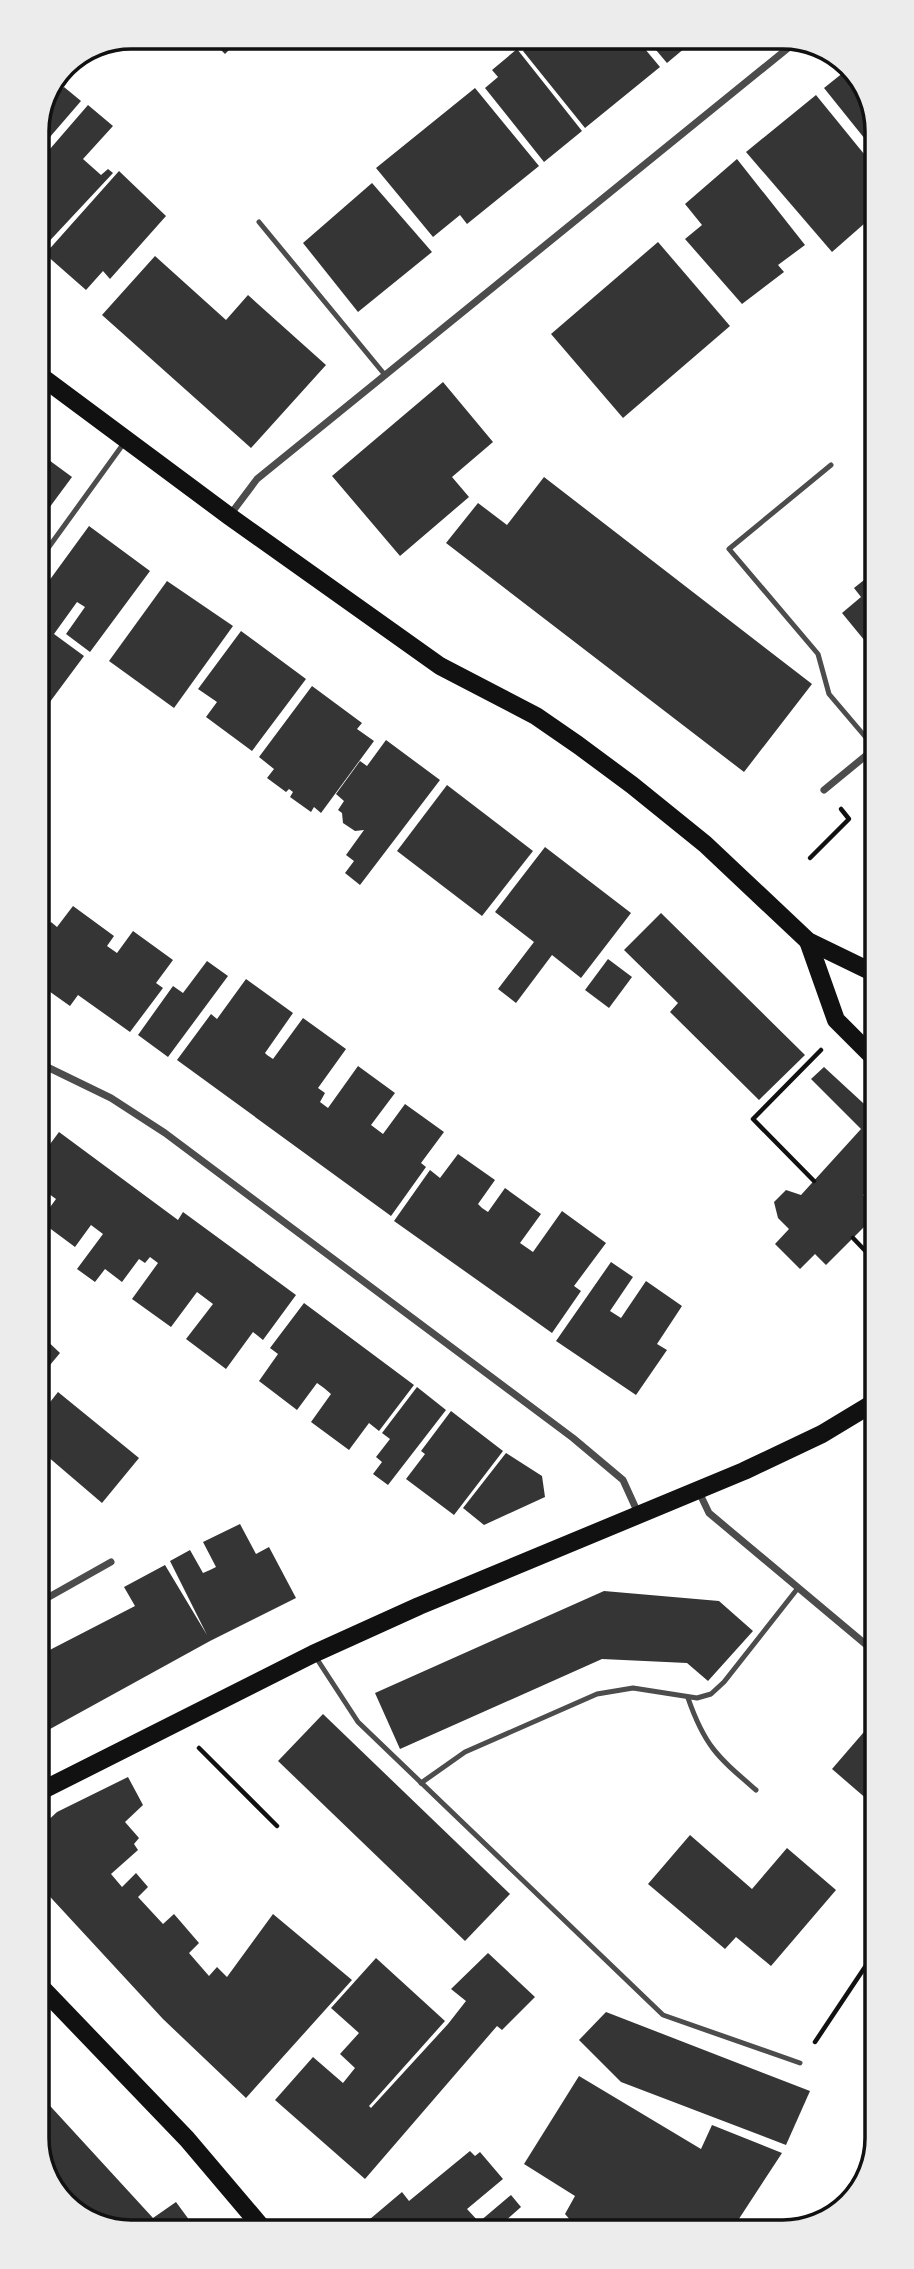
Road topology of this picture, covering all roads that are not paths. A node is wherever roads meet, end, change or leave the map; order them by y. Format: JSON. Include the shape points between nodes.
{"nodes":[{"id":1,"x":787,"y":49,"type":"edge"},
{"id":2,"x":259,"y":222,"type":"dead end"},
{"id":3,"x":385,"y":375,"type":"junction"},
{"id":4,"x":49,"y":383,"type":"edge"},
{"id":5,"x":126,"y":440,"type":"junction"},
{"id":6,"x":831,"y":465,"type":"dead end"},
{"id":7,"x":229,"y":516,"type":"junction"},
{"id":8,"x":49,"y":547,"type":"edge"},
{"id":9,"x":865,"y":737,"type":"edge"},
{"id":10,"x":865,"y":756,"type":"edge"},
{"id":11,"x":824,"y":790,"type":"road end"},
{"id":12,"x":808,"y":942,"type":"junction"},
{"id":13,"x":865,"y":970,"type":"edge"},
{"id":14,"x":865,"y":1049,"type":"edge"},
{"id":15,"x":49,"y":1068,"type":"edge"},
{"id":16,"x":865,"y":1408,"type":"edge"},
{"id":17,"x":698,"y":1490,"type":"junction"},
{"id":18,"x":639,"y":1514,"type":"junction"},
{"id":19,"x":111,"y":1562,"type":"dead end"},
{"id":20,"x":798,"y":1588,"type":"junction"},
{"id":21,"x":49,"y":1597,"type":"edge"},
{"id":22,"x":865,"y":1644,"type":"edge"},
{"id":23,"x":313,"y":1654,"type":"junction"},
{"id":24,"x":688,"y":1698,"type":"junction"},
{"id":25,"x":421,"y":1783,"type":"junction"},
{"id":26,"x":49,"y":1787,"type":"edge"},
{"id":27,"x":756,"y":1790,"type":"dead end"},
{"id":28,"x":49,"y":1995,"type":"edge"},
{"id":29,"x":800,"y":2063,"type":"road end"},
{"id":30,"x":256,"y":2220,"type":"edge"}],
"edges":[{"from":1,"to":3,"type":"street"},
{"from":2,"to":3,"type":"lane"},
{"from":3,"to":7,"type":"street","via":[[257,479]]},
{"from":4,"to":5,"type":"main road"},
{"from":5,"to":7,"type":"main road"},
{"from":5,"to":8,"type":"lane"},
{"from":6,"to":9,"type":"lane","via":[[729,549],[818,653],[829,694]]},
{"from":7,"to":12,"type":"main road","via":[[440,666],[536,716],[632,785],[705,844]]},
{"from":10,"to":11,"type":"street"},
{"from":12,"to":13,"type":"main road"},
{"from":12,"to":14,"type":"main road","via":[[836,1020]]},
{"from":15,"to":18,"type":"street","via":[[111,1098],[165,1133],[573,1438],[623,1480]]},
{"from":16,"to":17,"type":"main road","via":[[785,1452]]},
{"from":17,"to":18,"type":"main road"},
{"from":17,"to":20,"type":"street","via":[[709,1513]]},
{"from":18,"to":23,"type":"main road"},
{"from":19,"to":21,"type":"street"},
{"from":20,"to":22,"type":"street"},
{"from":20,"to":24,"type":"lane","via":[[724,1682],[704,1697]]},
{"from":23,"to":25,"type":"lane","via":[[354,1717]]},
{"from":23,"to":26,"type":"main road"},
{"from":24,"to":25,"type":"lane","via":[[633,1688],[597,1694],[465,1752]]},
{"from":24,"to":27,"type":"lane","via":[[708,1744]]},
{"from":25,"to":29,"type":"lane","via":[[663,2015]]},
{"from":28,"to":30,"type":"main road","via":[[187,2139]]}]}
